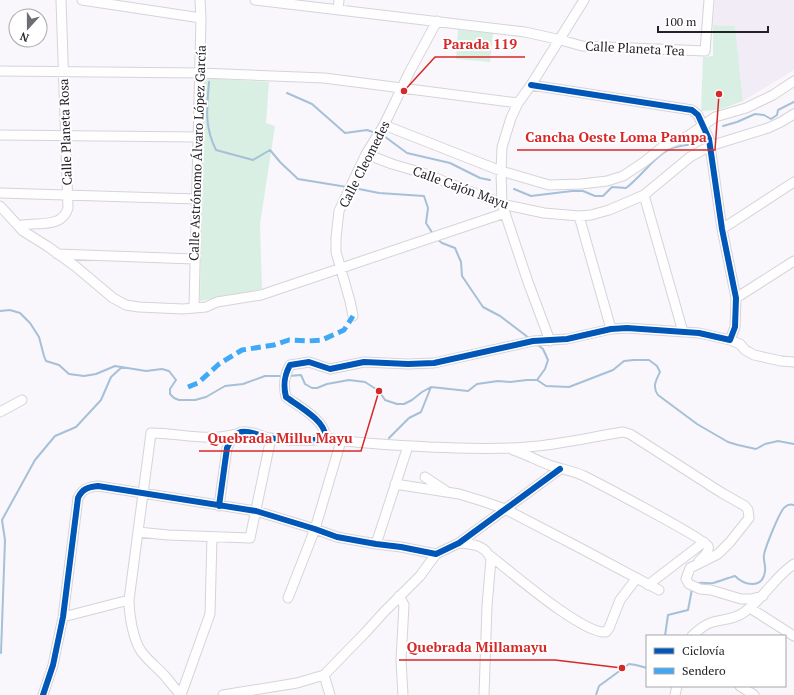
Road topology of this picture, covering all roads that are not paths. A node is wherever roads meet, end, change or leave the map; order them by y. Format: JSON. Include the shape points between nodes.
{"nodes":[{"id":1,"x":61,"y":0,"type":"edge"},
{"id":2,"x":82,"y":0,"type":"edge"},
{"id":3,"x":200,"y":0,"type":"edge"},
{"id":4,"x":255,"y":0,"type":"edge"},
{"id":5,"x":339,"y":0,"type":"edge"},
{"id":6,"x":584,"y":0,"type":"edge"},
{"id":7,"x":709,"y":0,"type":"edge"},
{"id":8,"x":338,"y":10,"type":"junction"},
{"id":9,"x":201,"y":18,"type":"junction"},
{"id":10,"x":437,"y":21,"type":"junction"},
{"id":11,"x":561,"y":40,"type":"junction"},
{"id":12,"x":0,"y":71,"type":"edge"},
{"id":13,"x":62,"y":71,"type":"junction"},
{"id":14,"x":200,"y":72,"type":"junction"},
{"id":15,"x":794,"y":81,"type":"edge"},
{"id":16,"x":531,"y":85,"type":"junction"},
{"id":17,"x":402,"y":88,"type":"junction"},
{"id":18,"x":518,"y":102,"type":"junction"},
{"id":19,"x":794,"y":114,"type":"edge"},
{"id":20,"x":384,"y":125,"type":"junction"},
{"id":21,"x":703,"y":125,"type":"junction"},
{"id":22,"x":0,"y":135,"type":"edge"},
{"id":23,"x":65,"y":136,"type":"junction"},
{"id":24,"x":198,"y":137,"type":"junction"},
{"id":25,"x":710,"y":146,"type":"junction"},
{"id":26,"x":366,"y":154,"type":"junction"},
{"id":27,"x":501,"y":171,"type":"junction"},
{"id":28,"x":794,"y":182,"type":"edge"},
{"id":29,"x":0,"y":193,"type":"edge"},
{"id":30,"x":68,"y":195,"type":"junction"},
{"id":31,"x":644,"y":195,"type":"junction"},
{"id":32,"x":196,"y":199,"type":"junction"},
{"id":33,"x":0,"y":206,"type":"edge"},
{"id":34,"x":504,"y":209,"type":"junction"},
{"id":35,"x":579,"y":216,"type":"junction"},
{"id":36,"x":20,"y":228,"type":"junction"},
{"id":37,"x":722,"y":229,"type":"junction"},
{"id":38,"x":57,"y":254,"type":"junction"},
{"id":39,"x":194,"y":259,"type":"junction"},
{"id":40,"x":794,"y":261,"type":"edge"},
{"id":41,"x":340,"y":268,"type":"junction"},
{"id":42,"x":736,"y":298,"type":"junction"},
{"id":43,"x":194,"y":307,"type":"junction"},
{"id":44,"x":353,"y":316,"type":"dead end"},
{"id":45,"x":611,"y":329,"type":"junction"},
{"id":46,"x":683,"y":332,"type":"junction"},
{"id":47,"x":730,"y":340,"type":"junction"},
{"id":48,"x":550,"y":341,"type":"junction"},
{"id":49,"x":794,"y":362,"type":"edge"},
{"id":50,"x":22,"y":400,"type":"dead end"},
{"id":51,"x":0,"y":412,"type":"edge"},
{"id":52,"x":237,"y":434,"type":"junction"},
{"id":53,"x":271,"y":438,"type":"junction"},
{"id":54,"x":325,"y":438,"type":"junction"},
{"id":55,"x":341,"y":441,"type":"junction"},
{"id":56,"x":408,"y":446,"type":"junction"},
{"id":57,"x":507,"y":448,"type":"junction"},
{"id":58,"x":540,"y":461,"type":"junction"},
{"id":59,"x":560,"y":469,"type":"junction"},
{"id":60,"x":425,"y":477,"type":"dead end"},
{"id":61,"x":545,"y":479,"type":"junction"},
{"id":62,"x":395,"y":484,"type":"junction"},
{"id":63,"x":449,"y":492,"type":"junction"},
{"id":64,"x":143,"y":493,"type":"junction"},
{"id":65,"x":219,"y":506,"type":"junction"},
{"id":66,"x":505,"y":509,"type":"junction"},
{"id":67,"x":256,"y":511,"type":"junction"},
{"id":68,"x":314,"y":529,"type":"junction"},
{"id":69,"x":138,"y":532,"type":"junction"},
{"id":70,"x":212,"y":537,"type":"junction"},
{"id":71,"x":704,"y":542,"type":"junction"},
{"id":72,"x":459,"y":543,"type":"junction"},
{"id":73,"x":376,"y":544,"type":"junction"},
{"id":74,"x":436,"y":554,"type":"junction"},
{"id":75,"x":488,"y":554,"type":"junction"},
{"id":76,"x":697,"y":564,"type":"junction"},
{"id":77,"x":794,"y":564,"type":"edge"},
{"id":78,"x":636,"y":579,"type":"junction"},
{"id":79,"x":648,"y":585,"type":"junction"},
{"id":80,"x":659,"y":590,"type":"dead end"},
{"id":81,"x":399,"y":596,"type":"junction"},
{"id":82,"x":763,"y":596,"type":"junction"},
{"id":83,"x":288,"y":598,"type":"dead end"},
{"id":84,"x":129,"y":600,"type":"junction"},
{"id":85,"x":750,"y":608,"type":"junction"},
{"id":86,"x":63,"y":617,"type":"junction"},
{"id":87,"x":693,"y":635,"type":"edge"},
{"id":88,"x":794,"y":636,"type":"edge"},
{"id":89,"x":324,"y":675,"type":"junction"},
{"id":90,"x":742,"y":687,"type":"edge"},
{"id":91,"x":43,"y":695,"type":"edge"},
{"id":92,"x":181,"y":695,"type":"edge"},
{"id":93,"x":223,"y":695,"type":"edge"},
{"id":94,"x":330,"y":695,"type":"edge"},
{"id":95,"x":403,"y":695,"type":"edge"},
{"id":96,"x":484,"y":695,"type":"edge"},
{"id":97,"x":754,"y":695,"type":"edge"}],
"edges":[{"from":1,"to":13,"type":"street","name":"Calle Planeta Rosa"},
{"from":2,"to":9,"type":"street"},
{"from":3,"to":9,"type":"street","name":"Calle Astrónomo Álvaro López García"},
{"from":4,"to":8,"type":"street","name":"Calle Planeta Tea"},
{"from":5,"to":8,"type":"street"},
{"from":6,"to":11,"type":"street"},
{"from":7,"to":11,"type":"street","name":"Calle Planeta Tea","via":[[705,51],[582,46]]},
{"from":8,"to":10,"type":"street","name":"Calle Planeta Tea"},
{"from":9,"to":14,"type":"street","name":"Calle Astrónomo Álvaro López García"},
{"from":10,"to":11,"type":"street","name":"Calle Planeta Tea","via":[[525,32]]},
{"from":10,"to":17,"type":"street","name":"Calle Cleomedes"},
{"from":11,"to":16,"type":"street"},
{"from":12,"to":13,"type":"street"},
{"from":13,"to":14,"type":"street"},
{"from":13,"to":23,"type":"street","name":"Calle Planeta Rosa"},
{"from":14,"to":17,"type":"street","via":[[324,78]]},
{"from":14,"to":24,"type":"street","name":"Calle Astrónomo Álvaro López García"},
{"from":15,"to":21,"type":"street","via":[[773,95],[746,108],[715,117]]},
{"from":16,"to":18,"type":"street"},
{"from":16,"to":21,"type":"street","via":[[692,110]]},
{"from":17,"to":18,"type":"street"},
{"from":17,"to":20,"type":"street","name":"Calle Cleomedes"},
{"from":18,"to":27,"type":"street","via":[[502,147]]},
{"from":19,"to":25,"type":"street","name":"Calle Cajón Mayu","via":[[768,128]]},
{"from":20,"to":26,"type":"street","name":"Calle Cleomedes"},
{"from":20,"to":27,"type":"street"},
{"from":21,"to":25,"type":"street"},
{"from":21,"to":27,"type":"street","via":[[688,136],[665,145],[623,176],[606,182],[549,185]]},
{"from":22,"to":23,"type":"street"},
{"from":23,"to":24,"type":"street"},
{"from":23,"to":30,"type":"street","name":"Calle Planeta Rosa"},
{"from":24,"to":32,"type":"street","name":"Calle Astrónomo Álvaro López García"},
{"from":25,"to":31,"type":"street","name":"Calle Cajón Mayu","via":[[690,157]]},
{"from":25,"to":37,"type":"street"},
{"from":26,"to":34,"type":"street","name":"Calle Cajón Mayu","via":[[423,172]]},
{"from":26,"to":41,"type":"street","name":"Calle Cleomedes","via":[[339,211],[336,252]]},
{"from":27,"to":34,"type":"street"},
{"from":28,"to":37,"type":"street"},
{"from":29,"to":30,"type":"street"},
{"from":30,"to":32,"type":"street"},
{"from":30,"to":36,"type":"street","name":"Calle Planeta Rosa","via":[[66,215],[60,220],[23,225]]},
{"from":31,"to":35,"type":"street","name":"Calle Cajón Mayu","via":[[609,210]]},
{"from":31,"to":46,"type":"street"},
{"from":32,"to":39,"type":"street","name":"Calle Astrónomo Álvaro López García"},
{"from":33,"to":36,"type":"street"},
{"from":34,"to":35,"type":"street","name":"Calle Cajón Mayu"},
{"from":34,"to":41,"type":"street"},
{"from":34,"to":48,"type":"street"},
{"from":35,"to":45,"type":"street"},
{"from":36,"to":38,"type":"street"},
{"from":37,"to":42,"type":"street"},
{"from":38,"to":39,"type":"street"},
{"from":38,"to":43,"type":"street","via":[[113,298],[126,305]]},
{"from":39,"to":43,"type":"street","name":"Calle Astrónomo Álvaro López García"},
{"from":40,"to":42,"type":"street"},
{"from":41,"to":43,"type":"street","via":[[261,295],[217,302],[206,307]]},
{"from":41,"to":44,"type":"street","name":"Calle Cleomedes"},
{"from":42,"to":47,"type":"street","via":[[735,326]]},
{"from":45,"to":46,"type":"street"},
{"from":45,"to":48,"type":"street"},
{"from":46,"to":47,"type":"street"},
{"from":47,"to":49,"type":"street","via":[[754,355]]},
{"from":48,"to":54,"type":"street","via":[[533,341],[434,364],[364,362],[330,369],[309,362],[290,365],[283,385],[286,397],[318,422],[324,429]]},
{"from":50,"to":51,"type":"street"},
{"from":52,"to":53,"type":"street","via":[[243,431]]},
{"from":52,"to":64,"type":"street","via":[[212,437],[151,433]]},
{"from":52,"to":65,"type":"street","via":[[227,448]]},
{"from":53,"to":54,"type":"street","via":[[312,441]]},
{"from":53,"to":67,"type":"street"},
{"from":54,"to":55,"type":"street"},
{"from":55,"to":56,"type":"street"},
{"from":55,"to":68,"type":"street"},
{"from":56,"to":57,"type":"street"},
{"from":56,"to":62,"type":"street"},
{"from":57,"to":58,"type":"street"},
{"from":57,"to":76,"type":"street","via":[[563,443],[623,432],[637,438],[748,510],[749,518],[730,542],[718,554]]},
{"from":58,"to":59,"type":"street"},
{"from":58,"to":61,"type":"street","via":[[546,468]]},
{"from":59,"to":61,"type":"street"},
{"from":59,"to":71,"type":"street","via":[[584,477]]},
{"from":60,"to":63,"type":"street"},
{"from":61,"to":66,"type":"street"},
{"from":62,"to":63,"type":"street"},
{"from":62,"to":73,"type":"street"},
{"from":63,"to":66,"type":"street"},
{"from":64,"to":65,"type":"street"},
{"from":64,"to":69,"type":"street"},
{"from":64,"to":86,"type":"street","via":[[98,486],[85,488],[80,493]]},
{"from":65,"to":67,"type":"street"},
{"from":66,"to":72,"type":"street"},
{"from":66,"to":78,"type":"street"},
{"from":67,"to":68,"type":"street"},
{"from":67,"to":70,"type":"street","via":[[250,538]]},
{"from":68,"to":73,"type":"street","via":[[337,537]]},
{"from":68,"to":83,"type":"street"},
{"from":69,"to":70,"type":"street"},
{"from":69,"to":84,"type":"street"},
{"from":70,"to":92,"type":"street","via":[[210,614]]},
{"from":71,"to":76,"type":"street","via":[[708,549]]},
{"from":71,"to":79,"type":"street"},
{"from":72,"to":74,"type":"street"},
{"from":72,"to":75,"type":"street","via":[[484,548]]},
{"from":73,"to":74,"type":"street"},
{"from":74,"to":81,"type":"street","via":[[420,576]]},
{"from":75,"to":78,"type":"street","via":[[555,607],[601,632],[606,632],[609,628],[620,600]]},
{"from":75,"to":96,"type":"street","via":[[491,559]]},
{"from":76,"to":82,"type":"street","via":[[690,568],[686,579],[693,587],[741,599]]},
{"from":77,"to":82,"type":"street","via":[[786,568]]},
{"from":78,"to":79,"type":"street"},
{"from":79,"to":80,"type":"street"},
{"from":81,"to":89,"type":"street"},
{"from":81,"to":95,"type":"street","via":[[404,605],[401,660]]},
{"from":82,"to":85,"type":"street"},
{"from":84,"to":86,"type":"street"},
{"from":84,"to":92,"type":"street","via":[[129,611],[140,650]]},
{"from":85,"to":87,"type":"street","via":[[734,618],[705,625]]},
{"from":85,"to":88,"type":"street"},
{"from":86,"to":91,"type":"street","via":[[53,665]]},
{"from":89,"to":93,"type":"street","via":[[297,683]]},
{"from":89,"to":94,"type":"street"},
{"from":90,"to":97,"type":"street"}]}
